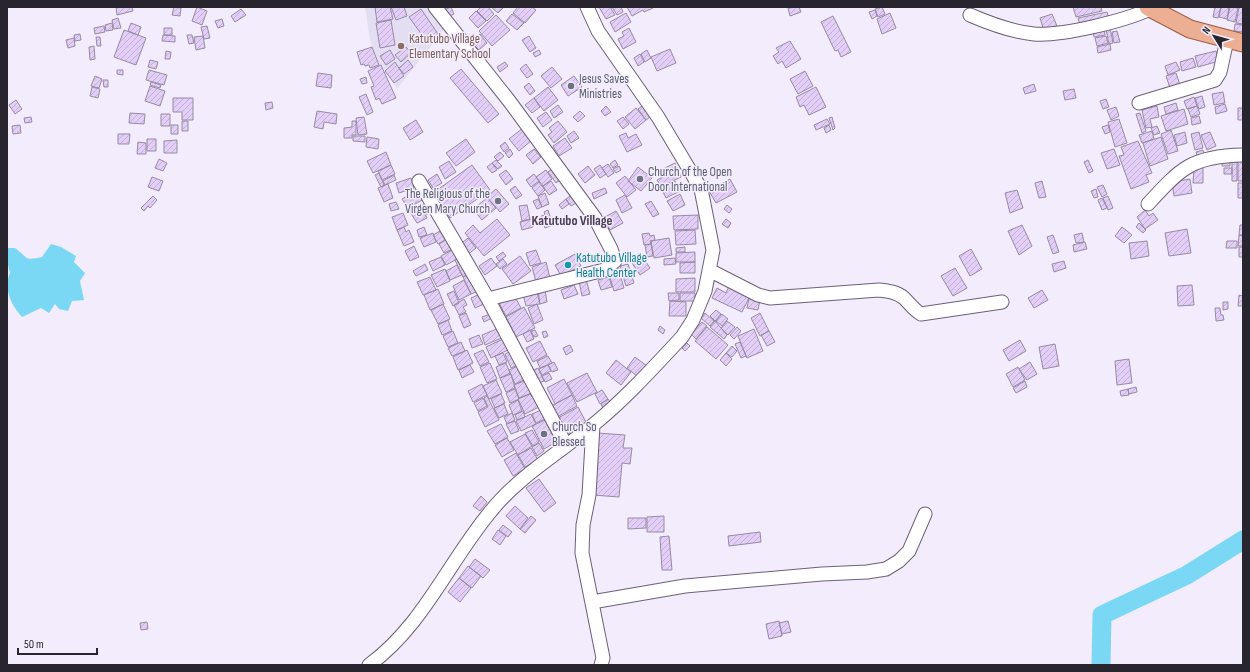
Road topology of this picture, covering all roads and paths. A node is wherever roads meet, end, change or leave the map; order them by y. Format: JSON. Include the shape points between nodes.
{"nodes":[{"id":1,"x":435,"y":7,"type":"edge"},
{"id":2,"x":587,"y":7,"type":"edge"},
{"id":3,"x":1149,"y":8,"type":"edge"},
{"id":4,"x":970,"y":15,"type":"dead end"},
{"id":5,"x":1235,"y":42,"type":"edge"},
{"id":6,"x":1139,"y":103,"type":"dead end"},
{"id":7,"x":1243,"y":155,"type":"edge"},
{"id":8,"x":419,"y":181,"type":"dead end"},
{"id":9,"x":1148,"y":204,"type":"dead end"},
{"id":10,"x":709,"y":270,"type":"junction"},
{"id":11,"x":488,"y":299,"type":"junction"},
{"id":12,"x":1002,"y":302,"type":"dead end"},
{"id":13,"x":593,"y":425,"type":"junction"},
{"id":14,"x":566,"y":445,"type":"junction"},
{"id":15,"x":925,"y":514,"type":"dead end"},
{"id":16,"x":592,"y":602,"type":"junction"},
{"id":17,"x":369,"y":665,"type":"edge"},
{"id":18,"x":601,"y":665,"type":"edge"}],
"edges":[{"from":1,"to":11,"type":"street","via":[[510,102],[595,218],[615,261],[604,270]]},
{"from":2,"to":10,"type":"street","via":[[598,31],[658,117],[701,189],[713,250]]},
{"from":3,"to":4,"type":"street","via":[[1133,17],[1060,33],[1035,34],[1002,28]]},
{"from":3,"to":5,"type":"main road","via":[[1190,29]]},
{"from":5,"to":6,"type":"street","via":[[1215,80]]},
{"from":7,"to":9,"type":"street","via":[[1210,157],[1190,164],[1179,171]]},
{"from":8,"to":11,"type":"street"},
{"from":10,"to":12,"type":"street","via":[[758,295],[770,298],[879,290],[903,297],[921,314]]},
{"from":10,"to":13,"type":"street","via":[[705,291],[693,320],[682,337]]},
{"from":11,"to":14,"type":"street"},
{"from":13,"to":14,"type":"street"},
{"from":13,"to":16,"type":"street","via":[[590,494],[582,525],[582,553]]},
{"from":14,"to":17,"type":"street","via":[[510,490],[491,510],[411,625],[385,654]]},
{"from":15,"to":16,"type":"street","via":[[909,550],[899,561],[886,568],[867,572],[685,586]]},
{"from":16,"to":18,"type":"street","via":[[603,658]]}]}
